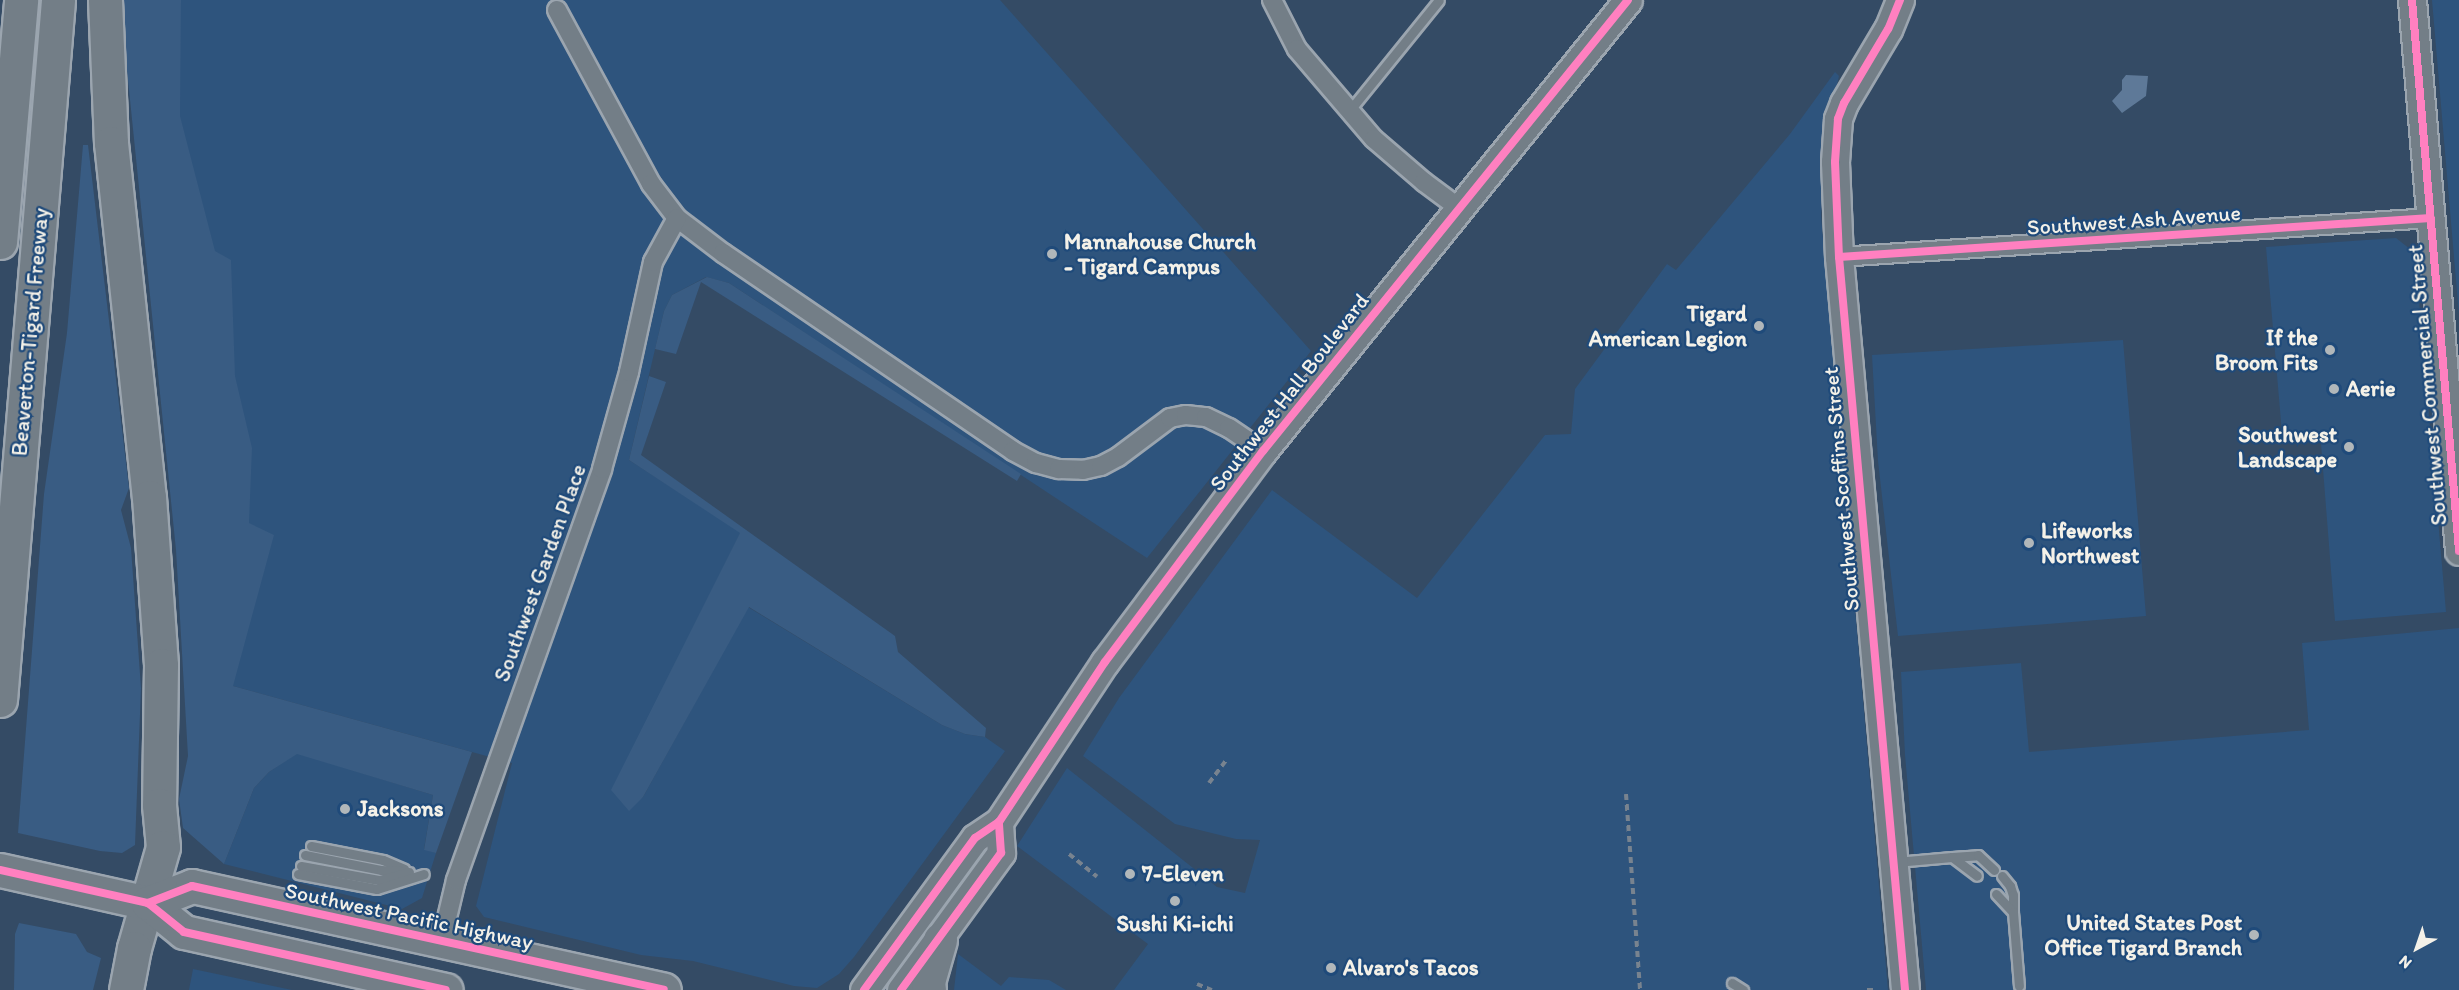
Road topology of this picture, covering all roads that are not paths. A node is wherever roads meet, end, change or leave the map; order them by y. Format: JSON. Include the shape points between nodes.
{"nodes":[{"id":1,"x":21,"y":0,"type":"edge"},
{"id":2,"x":58,"y":0,"type":"edge"},
{"id":3,"x":105,"y":0,"type":"edge"},
{"id":4,"x":1272,"y":0,"type":"edge"},
{"id":5,"x":1439,"y":0,"type":"edge"},
{"id":6,"x":1628,"y":0,"type":"edge"},
{"id":7,"x":1900,"y":0,"type":"edge"},
{"id":8,"x":2412,"y":0,"type":"edge"},
{"id":9,"x":557,"y":10,"type":"dead end"},
{"id":10,"x":1350,"y":110,"type":"junction"},
{"id":11,"x":1459,"y":208,"type":"junction"},
{"id":12,"x":677,"y":218,"type":"junction"},
{"id":13,"x":2431,"y":219,"type":"junction"},
{"id":14,"x":0,"y":242,"type":"edge"},
{"id":15,"x":1839,"y":257,"type":"junction"},
{"id":16,"x":1263,"y":451,"type":"junction"},
{"id":17,"x":2459,"y":551,"type":"edge"},
{"id":18,"x":0,"y":700,"type":"edge"},
{"id":19,"x":999,"y":822,"type":"junction"},
{"id":20,"x":311,"y":846,"type":"dead end"},
{"id":21,"x":305,"y":855,"type":"dead end"},
{"id":22,"x":1952,"y":857,"type":"junction"},
{"id":23,"x":1893,"y":862,"type":"junction"},
{"id":24,"x":0,"y":870,"type":"edge"},
{"id":25,"x":409,"y":872,"type":"junction"},
{"id":26,"x":424,"y":874,"type":"dead end"},
{"id":27,"x":1977,"y":876,"type":"dead end"},
{"id":28,"x":1996,"y":894,"type":"dead end"},
{"id":29,"x":148,"y":903,"type":"junction"},
{"id":30,"x":2013,"y":912,"type":"junction"},
{"id":31,"x":940,"y":940,"type":"junction"},
{"id":32,"x":441,"y":943,"type":"junction"},
{"id":33,"x":1732,"y":983,"type":"dead end"},
{"id":34,"x":2019,"y":986,"type":"dead end"},
{"id":35,"x":126,"y":990,"type":"edge"},
{"id":36,"x":442,"y":990,"type":"edge"},
{"id":37,"x":664,"y":990,"type":"edge"},
{"id":38,"x":864,"y":990,"type":"edge"},
{"id":39,"x":901,"y":990,"type":"edge"},
{"id":40,"x":929,"y":990,"type":"edge"},
{"id":41,"x":1743,"y":990,"type":"edge"},
{"id":42,"x":1905,"y":990,"type":"edge"}],
"edges":[{"from":1,"to":14,"type":"highway","name":"Beaverton-Tigard Freeway"},
{"from":2,"to":18,"type":"highway","name":"Beaverton-Tigard Freeway"},
{"from":3,"to":29,"type":"highway","via":[[112,154],[160,642],[159,805],[163,847]]},
{"from":4,"to":10,"type":"street","via":[[1298,49]]},
{"from":5,"to":10,"type":"lane"},
{"from":6,"to":11,"type":"street","name":"Southwest Hall Boulevard"},
{"from":7,"to":15,"type":"street","name":"Southwest Scoffins Street","via":[[1838,119],[1835,162]]},
{"from":8,"to":13,"type":"street","name":"Southwest Commercial Street"},
{"from":9,"to":12,"type":"street","via":[[651,184]]},
{"from":10,"to":11,"type":"street","via":[[1374,139]]},
{"from":11,"to":16,"type":"street","name":"Southwest Hall Boulevard"},
{"from":12,"to":16,"type":"street","via":[[1013,451],[1036,463],[1059,469],[1101,466],[1118,458],[1170,418],[1186,415],[1206,417]]},
{"from":12,"to":32,"type":"street","name":"Southwest Garden Place","via":[[653,262],[629,372],[602,469],[456,880]]},
{"from":13,"to":15,"type":"street","name":"Southwest Ash Avenue"},
{"from":13,"to":17,"type":"street","name":"Southwest Commercial Street"},
{"from":15,"to":23,"type":"street","name":"Southwest Scoffins Street"},
{"from":16,"to":19,"type":"street","name":"Southwest Hall Boulevard","via":[[1105,662]]},
{"from":19,"to":31,"type":"street","via":[[1001,853]]},
{"from":19,"to":38,"type":"street","name":"Southwest Hall Boulevard","via":[[975,838]]},
{"from":20,"to":25,"type":"lane","via":[[383,860]]},
{"from":21,"to":25,"type":"lane"},
{"from":22,"to":23,"type":"lane"},
{"from":22,"to":27,"type":"lane"},
{"from":22,"to":30,"type":"lane","via":[[1978,855],[1998,873],[2010,885]]},
{"from":23,"to":42,"type":"street","name":"Southwest Scoffins Street"},
{"from":24,"to":29,"type":"highway"},
{"from":25,"to":26,"type":"lane","via":[[379,880],[300,870],[377,889]]},
{"from":28,"to":30,"type":"lane"},
{"from":29,"to":32,"type":"highway","name":"Southwest Pacific Highway","via":[[192,886]]},
{"from":29,"to":35,"type":"highway"},
{"from":29,"to":36,"type":"highway","via":[[184,932]]},
{"from":30,"to":34,"type":"lane"},
{"from":31,"to":39,"type":"street"},
{"from":31,"to":40,"type":"highway"},
{"from":32,"to":37,"type":"highway","name":"Southwest Pacific Highway"},
{"from":33,"to":41,"type":"lane"}]}
